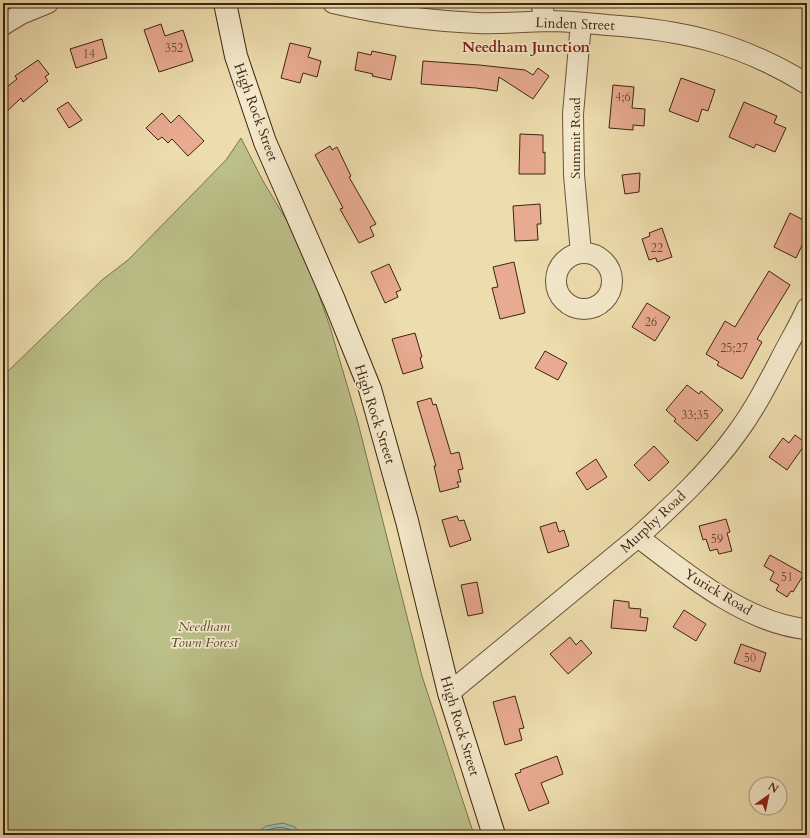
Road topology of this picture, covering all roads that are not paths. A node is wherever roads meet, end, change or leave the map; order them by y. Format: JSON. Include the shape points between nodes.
{"nodes":[{"id":1,"x":48,"y":3,"type":"edge"},
{"id":2,"x":225,"y":3,"type":"edge"},
{"id":3,"x":333,"y":3,"type":"edge"},
{"id":4,"x":543,"y":12,"type":"edge"},
{"id":5,"x":581,"y":23,"type":"junction"},
{"id":6,"x":3,"y":25,"type":"edge"},
{"id":7,"x":807,"y":84,"type":"edge"},
{"id":8,"x":581,"y":253,"type":"dead end"},
{"id":9,"x":807,"y":308,"type":"edge"},
{"id":10,"x":638,"y":537,"type":"junction"},
{"id":11,"x":807,"y":629,"type":"edge"},
{"id":12,"x":449,"y":694,"type":"junction"},
{"id":13,"x":494,"y":835,"type":"edge"}],
"edges":[{"from":1,"to":6,"type":"street"},
{"from":2,"to":12,"type":"street","name":"High Rock Street","via":[[236,56],[265,142],[370,389],[407,521]]},
{"from":3,"to":4,"type":"street","name":"Linden Street","via":[[438,21],[485,23]]},
{"from":4,"to":5,"type":"street","name":"Linden Street"},
{"from":5,"to":7,"type":"street","name":"Linden Street","via":[[646,28],[703,38],[743,51]]},
{"from":5,"to":8,"type":"street","name":"Summit Road","via":[[573,114],[574,175]]},
{"from":9,"to":10,"type":"street","name":"Murphy Road","via":[[770,380],[737,433],[690,488]]},
{"from":10,"to":11,"type":"street","name":"Yurick Road","via":[[726,599],[783,626]]},
{"from":10,"to":12,"type":"street","name":"Murphy Road"},
{"from":12,"to":13,"type":"street","name":"High Rock Street"}]}
